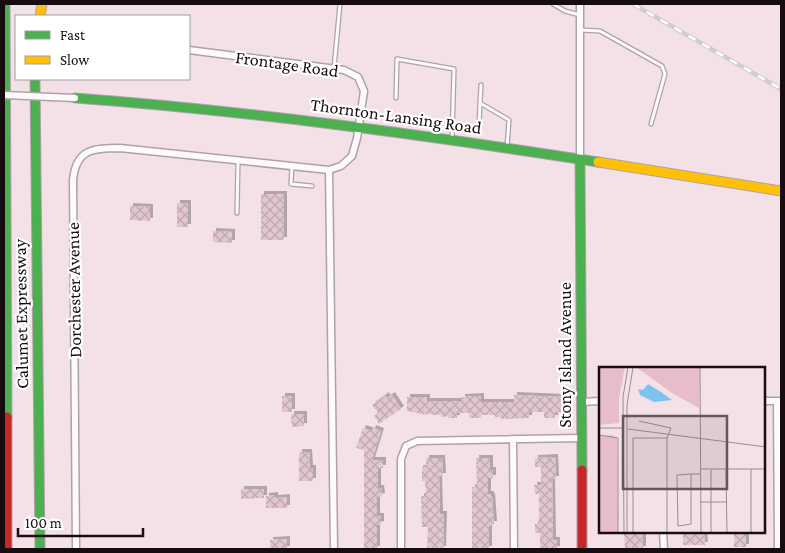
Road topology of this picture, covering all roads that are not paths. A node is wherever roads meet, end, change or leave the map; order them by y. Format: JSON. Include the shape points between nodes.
{"nodes":[{"id":1,"x":5,"y":4,"type":"edge"},
{"id":2,"x":340,"y":4,"type":"edge"},
{"id":3,"x":554,"y":4,"type":"edge"},
{"id":4,"x":580,"y":4,"type":"edge"},
{"id":5,"x":580,"y":15,"type":"junction"},
{"id":6,"x":580,"y":30,"type":"junction"},
{"id":7,"x":190,"y":50,"type":"edge"},
{"id":8,"x":334,"y":69,"type":"junction"},
{"id":9,"x":35,"y":80,"type":"edge"},
{"id":10,"x":481,"y":85,"type":"dead end"},
{"id":11,"x":4,"y":95,"type":"edge"},
{"id":12,"x":75,"y":98,"type":"joint"},
{"id":13,"x":396,"y":98,"type":"dead end"},
{"id":14,"x":480,"y":103,"type":"junction"},
{"id":15,"x":651,"y":124,"type":"dead end"},
{"id":16,"x":479,"y":125,"type":"dead end"},
{"id":17,"x":359,"y":126,"type":"junction"},
{"id":18,"x":452,"y":140,"type":"junction"},
{"id":19,"x":506,"y":148,"type":"junction"},
{"id":20,"x":580,"y":160,"type":"junction"},
{"id":21,"x":238,"y":161,"type":"junction"},
{"id":22,"x":292,"y":166,"type":"junction"},
{"id":23,"x":329,"y":170,"type":"junction"},
{"id":24,"x":312,"y":186,"type":"dead end"},
{"id":25,"x":781,"y":191,"type":"edge"},
{"id":26,"x":237,"y":213,"type":"dead end"},
{"id":27,"x":765,"y":401,"type":"edge"},
{"id":28,"x":779,"y":401,"type":"edge"},
{"id":29,"x":581,"y":402,"type":"junction"},
{"id":30,"x":599,"y":402,"type":"edge"},
{"id":31,"x":581,"y":438,"type":"junction"},
{"id":32,"x":513,"y":439,"type":"junction"},
{"id":33,"x":663,"y":533,"type":"edge"},
{"id":34,"x":7,"y":549,"type":"edge"},
{"id":35,"x":40,"y":549,"type":"edge"},
{"id":36,"x":76,"y":549,"type":"edge"},
{"id":37,"x":334,"y":549,"type":"edge"},
{"id":38,"x":401,"y":549,"type":"edge"},
{"id":39,"x":514,"y":549,"type":"edge"},
{"id":40,"x":582,"y":549,"type":"edge"},
{"id":41,"x":664,"y":549,"type":"edge"},
{"id":42,"x":778,"y":549,"type":"edge"}],
"edges":[{"from":1,"to":34,"type":"main road","name":"Calumet Expressway"},
{"from":2,"to":8,"type":"lane"},
{"from":3,"to":5,"type":"lane"},
{"from":4,"to":5,"type":"street"},
{"from":5,"to":6,"type":"street"},
{"from":6,"to":15,"type":"lane","via":[[600,32],[662,66],[665,74]]},
{"from":6,"to":20,"type":"street"},
{"from":7,"to":8,"type":"street","name":"Frontage Road"},
{"from":8,"to":17,"type":"street","name":"Frontage Road","via":[[358,77],[364,91]]},
{"from":9,"to":35,"type":"main road","name":"Calumet Expressway"},
{"from":10,"to":14,"type":"lane"},
{"from":11,"to":12,"type":"street","name":"Thornton-Lansing Road","bridge":true},
{"from":12,"to":17,"type":"main road","name":"Thornton-Lansing Road"},
{"from":13,"to":18,"type":"lane","via":[[398,59],[454,69]]},
{"from":14,"to":16,"type":"lane"},
{"from":14,"to":19,"type":"lane","via":[[509,120]]},
{"from":17,"to":18,"type":"main road","name":"Thornton-Lansing Road"},
{"from":17,"to":23,"type":"street","name":"Frontage Road","via":[[352,156],[341,166]]},
{"from":18,"to":19,"type":"main road","name":"Thornton-Lansing Road"},
{"from":19,"to":20,"type":"main road","name":"Thornton-Lansing Road"},
{"from":20,"to":25,"type":"main road","name":"Thornton-Lansing Road"},
{"from":20,"to":29,"type":"main road","name":"Stony Island Avenue"},
{"from":21,"to":22,"type":"street"},
{"from":21,"to":26,"type":"lane"},
{"from":21,"to":36,"type":"street","name":"Dorchester Avenue","via":[[102,148],[89,150],[76,166],[72,180]]},
{"from":22,"to":23,"type":"street"},
{"from":22,"to":24,"type":"lane","via":[[291,184]]},
{"from":23,"to":37,"type":"street"},
{"from":27,"to":28,"type":"street"},
{"from":28,"to":42,"type":"street"},
{"from":29,"to":30,"type":"street"},
{"from":29,"to":31,"type":"main road","name":"Stony Island Avenue"},
{"from":31,"to":32,"type":"street"},
{"from":31,"to":40,"type":"main road","name":"Stony Island Avenue"},
{"from":32,"to":38,"type":"street","via":[[417,441],[406,446],[401,459]]},
{"from":32,"to":39,"type":"street"},
{"from":33,"to":41,"type":"street"}]}
